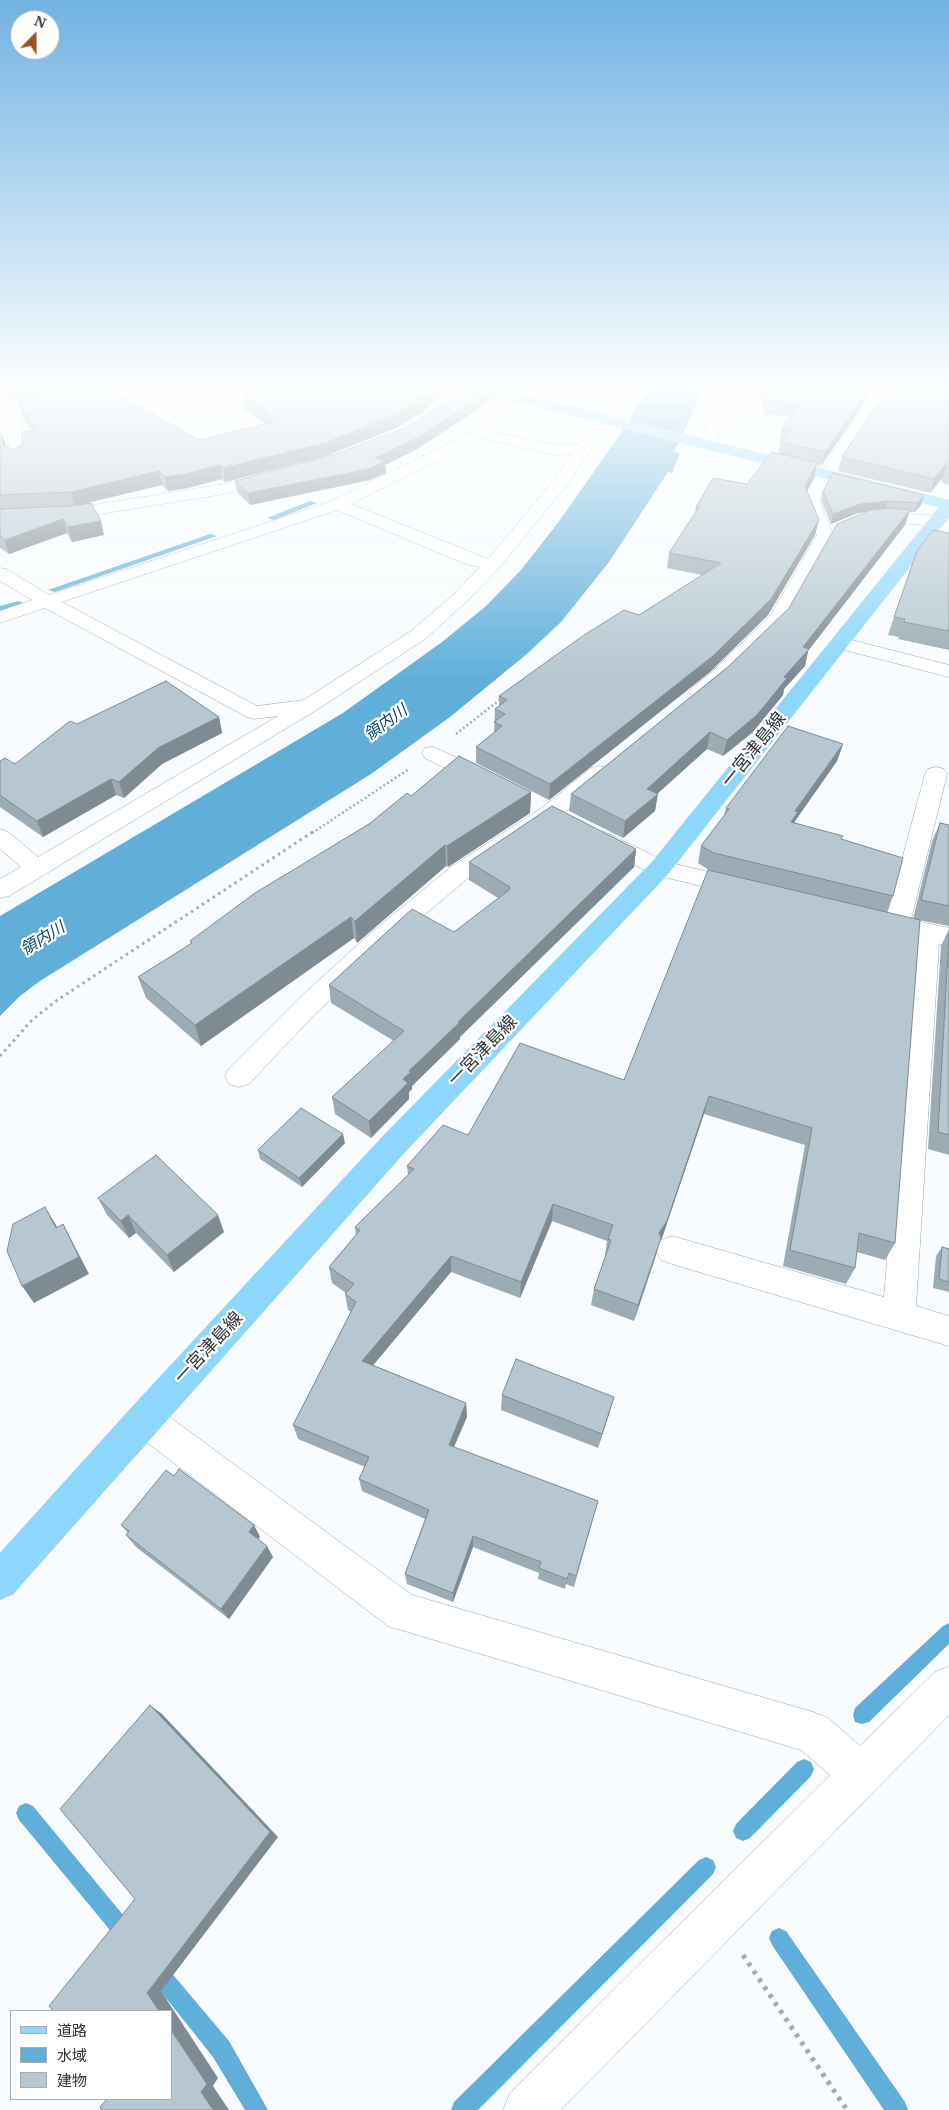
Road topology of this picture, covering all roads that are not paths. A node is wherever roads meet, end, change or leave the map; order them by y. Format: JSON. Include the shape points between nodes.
{"nodes":[{"id":1,"x":250,"y":482,"type":"edge"},
{"id":2,"x":380,"y":482,"type":"edge"},
{"id":3,"x":560,"y":482,"type":"edge"},
{"id":4,"x":820,"y":482,"type":"edge"},
{"id":5,"x":856,"y":482,"type":"edge"},
{"id":6,"x":338,"y":504,"type":"junction"},
{"id":7,"x":945,"y":510,"type":"edge"},
{"id":8,"x":0,"y":516,"type":"edge"},
{"id":9,"x":840,"y":528,"type":"junction"},
{"id":10,"x":492,"y":565,"type":"junction"},
{"id":11,"x":0,"y":573,"type":"edge"},
{"id":12,"x":46,"y":601,"type":"junction"},
{"id":13,"x":0,"y":617,"type":"edge"},
{"id":14,"x":840,"y":643,"type":"junction"},
{"id":15,"x":949,"y":672,"type":"edge"},
{"id":16,"x":311,"y":705,"type":"junction"},
{"id":17,"x":680,"y":708,"type":"edge"},
{"id":18,"x":433,"y":753,"type":"road end"},
{"id":19,"x":612,"y":763,"type":"edge"},
{"id":20,"x":936,"y":774,"type":"dead end"},
{"id":21,"x":501,"y":787,"type":"edge"},
{"id":22,"x":526,"y":800,"type":"edge"},
{"id":23,"x":568,"y":821,"type":"junction"},
{"id":24,"x":0,"y":837,"type":"edge"},
{"id":25,"x":37,"y":868,"type":"junction"},
{"id":26,"x":660,"y":868,"type":"junction"},
{"id":27,"x":0,"y":890,"type":"edge"},
{"id":28,"x":764,"y":894,"type":"edge"},
{"id":29,"x":859,"y":917,"type":"edge"},
{"id":30,"x":897,"y":926,"type":"junction"},
{"id":31,"x":938,"y":935,"type":"edge"},
{"id":32,"x":239,"y":1076,"type":"dead end"},
{"id":33,"x":672,"y":1250,"type":"dead end"},
{"id":34,"x":899,"y":1316,"type":"junction"},
{"id":35,"x":949,"y":1332,"type":"edge"},
{"id":36,"x":144,"y":1418,"type":"junction"},
{"id":37,"x":0,"y":1581,"type":"edge"},
{"id":38,"x":949,"y":1686,"type":"edge"},
{"id":39,"x":862,"y":1775,"type":"junction"},
{"id":40,"x":527,"y":2110,"type":"edge"}],
"edges":[{"from":1,"to":8,"type":"street","via":[[85,511]]},
{"from":2,"to":6,"type":"street"},
{"from":3,"to":10,"type":"street"},
{"from":4,"to":9,"type":"street","via":[[812,500]]},
{"from":5,"to":7,"type":"main road"},
{"from":6,"to":10,"type":"street","via":[[472,560]]},
{"from":6,"to":12,"type":"street"},
{"from":7,"to":9,"type":"street","via":[[884,516]]},
{"from":7,"to":14,"type":"main road","name":"一宮津島線"},
{"from":9,"to":17,"type":"street","via":[[777,619],[718,677]]},
{"from":10,"to":16,"type":"street","via":[[418,635]]},
{"from":11,"to":12,"type":"street"},
{"from":12,"to":13,"type":"street"},
{"from":12,"to":16,"type":"street","via":[[254,712]]},
{"from":14,"to":15,"type":"street"},
{"from":14,"to":26,"type":"main road","name":"一宮津島線"},
{"from":16,"to":25,"type":"street"},
{"from":18,"to":21,"type":"street"},
{"from":19,"to":23,"type":"street"},
{"from":20,"to":30,"type":"street"},
{"from":22,"to":23,"type":"street"},
{"from":23,"to":26,"type":"street"},
{"from":23,"to":32,"type":"street","via":[[459,873],[306,1007]]},
{"from":24,"to":25,"type":"street"},
{"from":25,"to":27,"type":"street"},
{"from":26,"to":28,"type":"street"},
{"from":26,"to":36,"type":"main road","name":"一宮津島線","via":[[394,1144]]},
{"from":29,"to":30,"type":"street"},
{"from":30,"to":31,"type":"street"},
{"from":31,"to":34,"type":"street"},
{"from":33,"to":34,"type":"street"},
{"from":34,"to":35,"type":"street"},
{"from":36,"to":37,"type":"main road","name":"一宮津島線"},
{"from":36,"to":39,"type":"street","via":[[402,1612],[814,1732]]},
{"from":38,"to":39,"type":"street"},
{"from":39,"to":40,"type":"street"}]}
